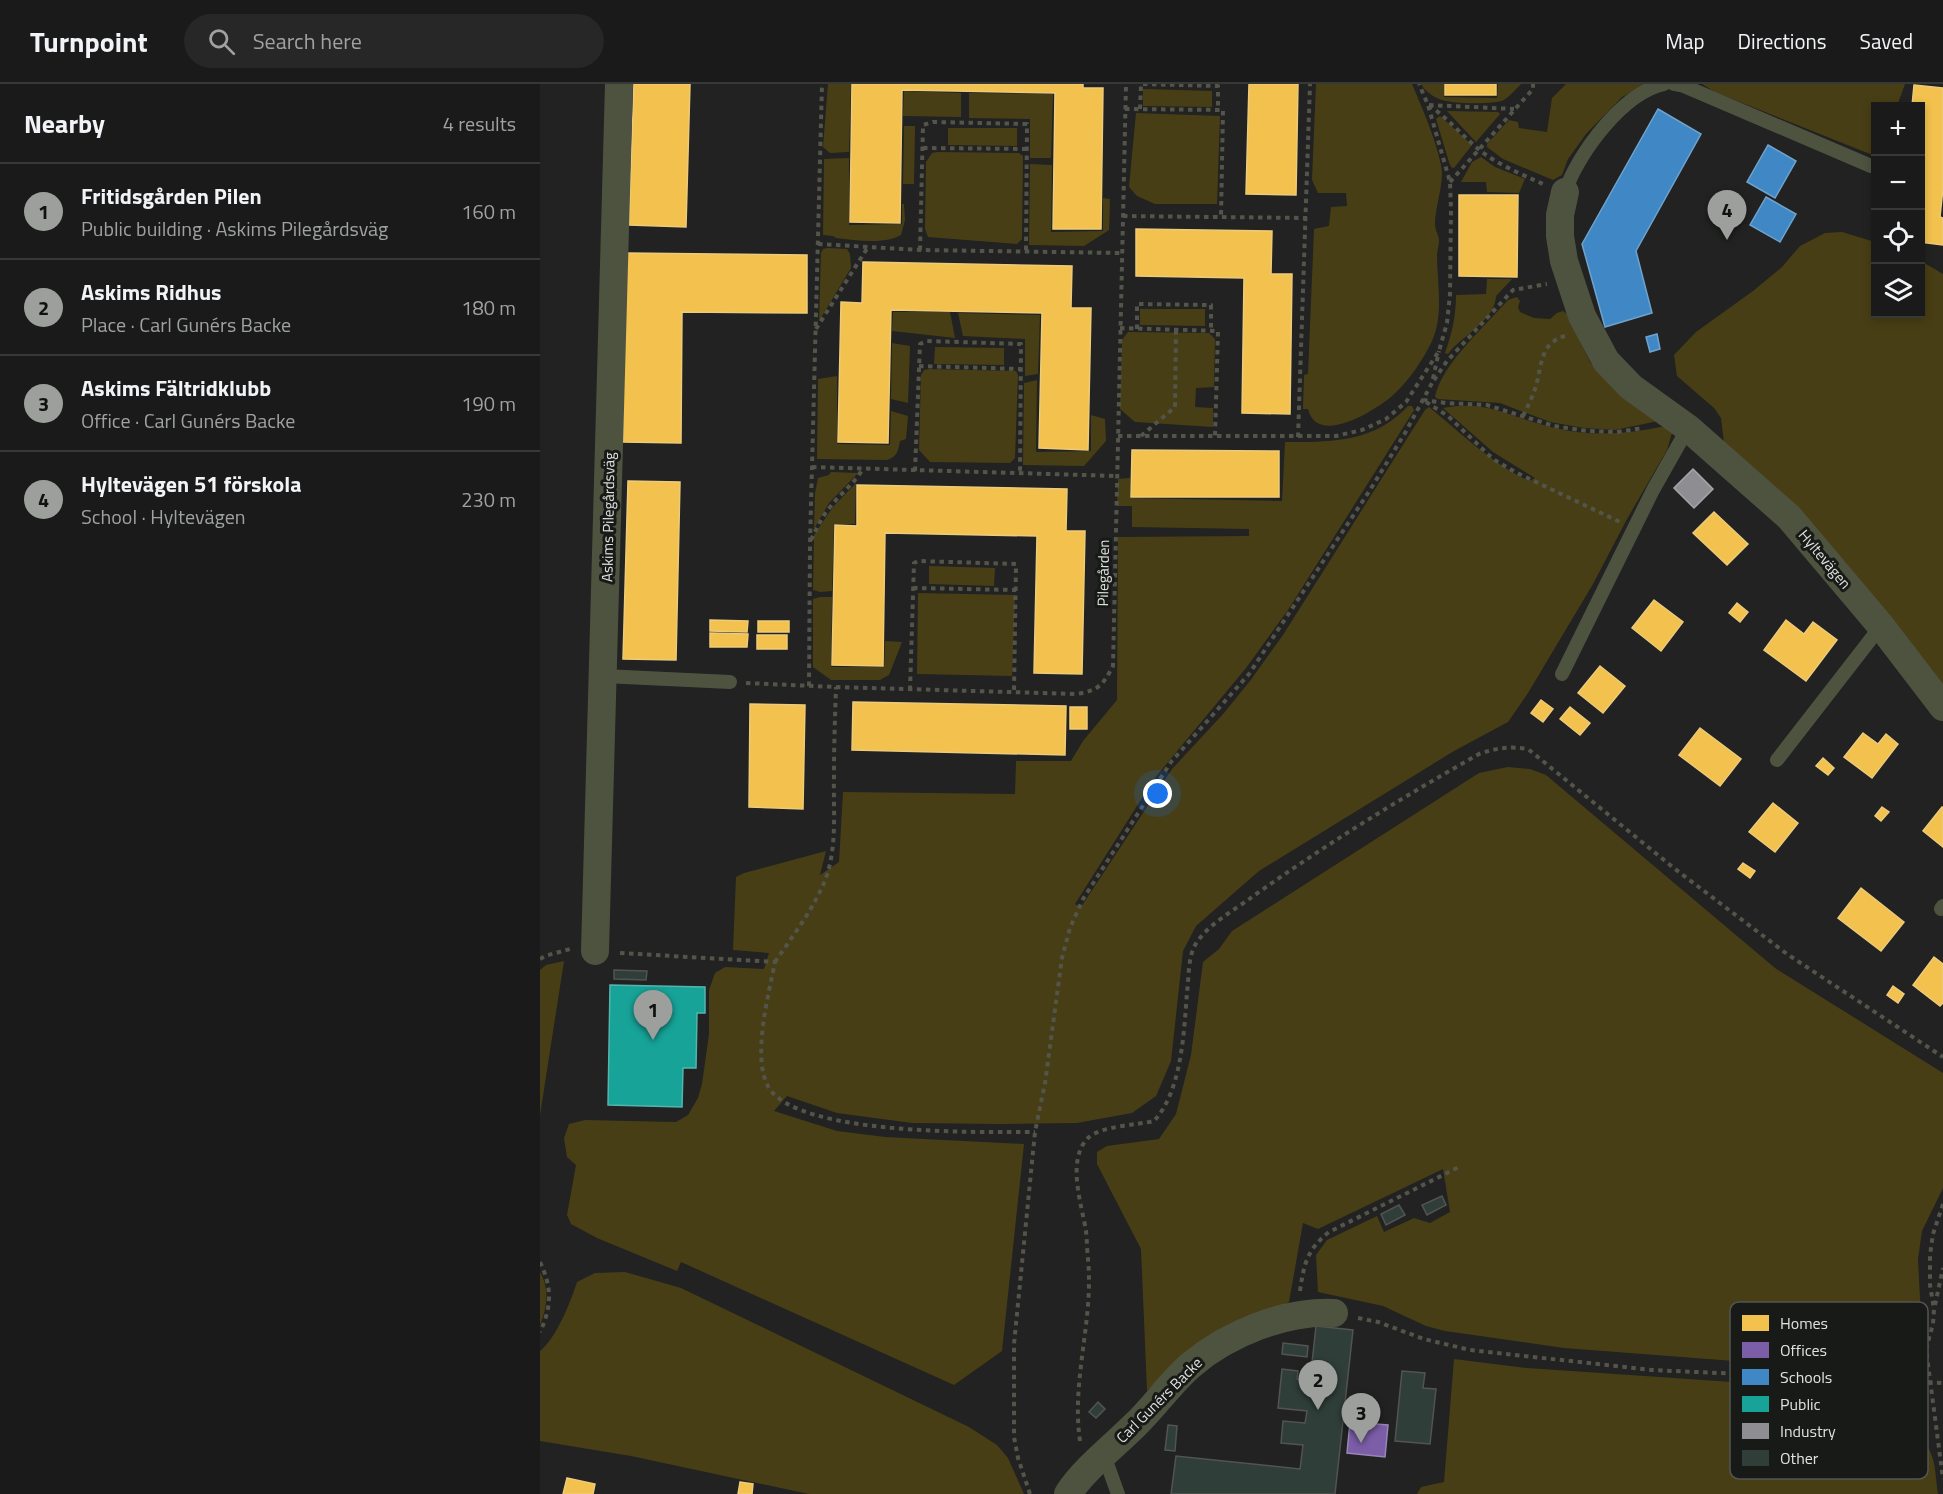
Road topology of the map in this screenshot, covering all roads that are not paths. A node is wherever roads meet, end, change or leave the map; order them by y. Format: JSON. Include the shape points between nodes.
{"nodes":[{"id":1,"x":619,"y":84,"type":"edge"},
{"id":2,"x":1664,"y":84,"type":"edge"},
{"id":3,"x":1674,"y":84,"type":"edge"},
{"id":4,"x":1871,"y":166,"type":"dead end"},
{"id":5,"x":1565,"y":192,"type":"joint"},
{"id":6,"x":1688,"y":429,"type":"junction"},
{"id":7,"x":1881,"y":626,"type":"junction"},
{"id":8,"x":1562,"y":674,"type":"dead end"},
{"id":9,"x":604,"y":676,"type":"junction"},
{"id":10,"x":730,"y":682,"type":"road end"},
{"id":11,"x":1943,"y":707,"type":"edge"},
{"id":12,"x":1777,"y":760,"type":"dead end"},
{"id":13,"x":595,"y":951,"type":"road end"},
{"id":14,"x":1334,"y":1313,"type":"road end"},
{"id":15,"x":1086,"y":1474,"type":"edge"},
{"id":16,"x":1118,"y":1494,"type":"edge"}],
"edges":[{"from":1,"to":9,"type":"street","name":"Askims Pilegårdsväg"},
{"from":2,"to":5,"type":"lane","via":[[1632,101],[1609,122],[1582,156]]},
{"from":3,"to":4,"type":"lane"},
{"from":5,"to":6,"type":"street","name":"Hyltevägen","via":[[1560,236],[1569,280],[1590,333],[1606,362],[1631,387]]},
{"from":6,"to":7,"type":"street","name":"Hyltevägen","via":[[1788,517]]},
{"from":6,"to":8,"type":"lane"},
{"from":7,"to":11,"type":"street","name":"Hyltevägen"},
{"from":7,"to":12,"type":"lane"},
{"from":9,"to":10,"type":"lane"},
{"from":9,"to":13,"type":"street","name":"Askims Pilegårdsväg"},
{"from":14,"to":15,"type":"street","name":"Carl Gunérs Backe","via":[[1315,1312],[1264,1324],[1208,1353],[1178,1378]]},
{"from":15,"to":16,"type":"lane"}]}
